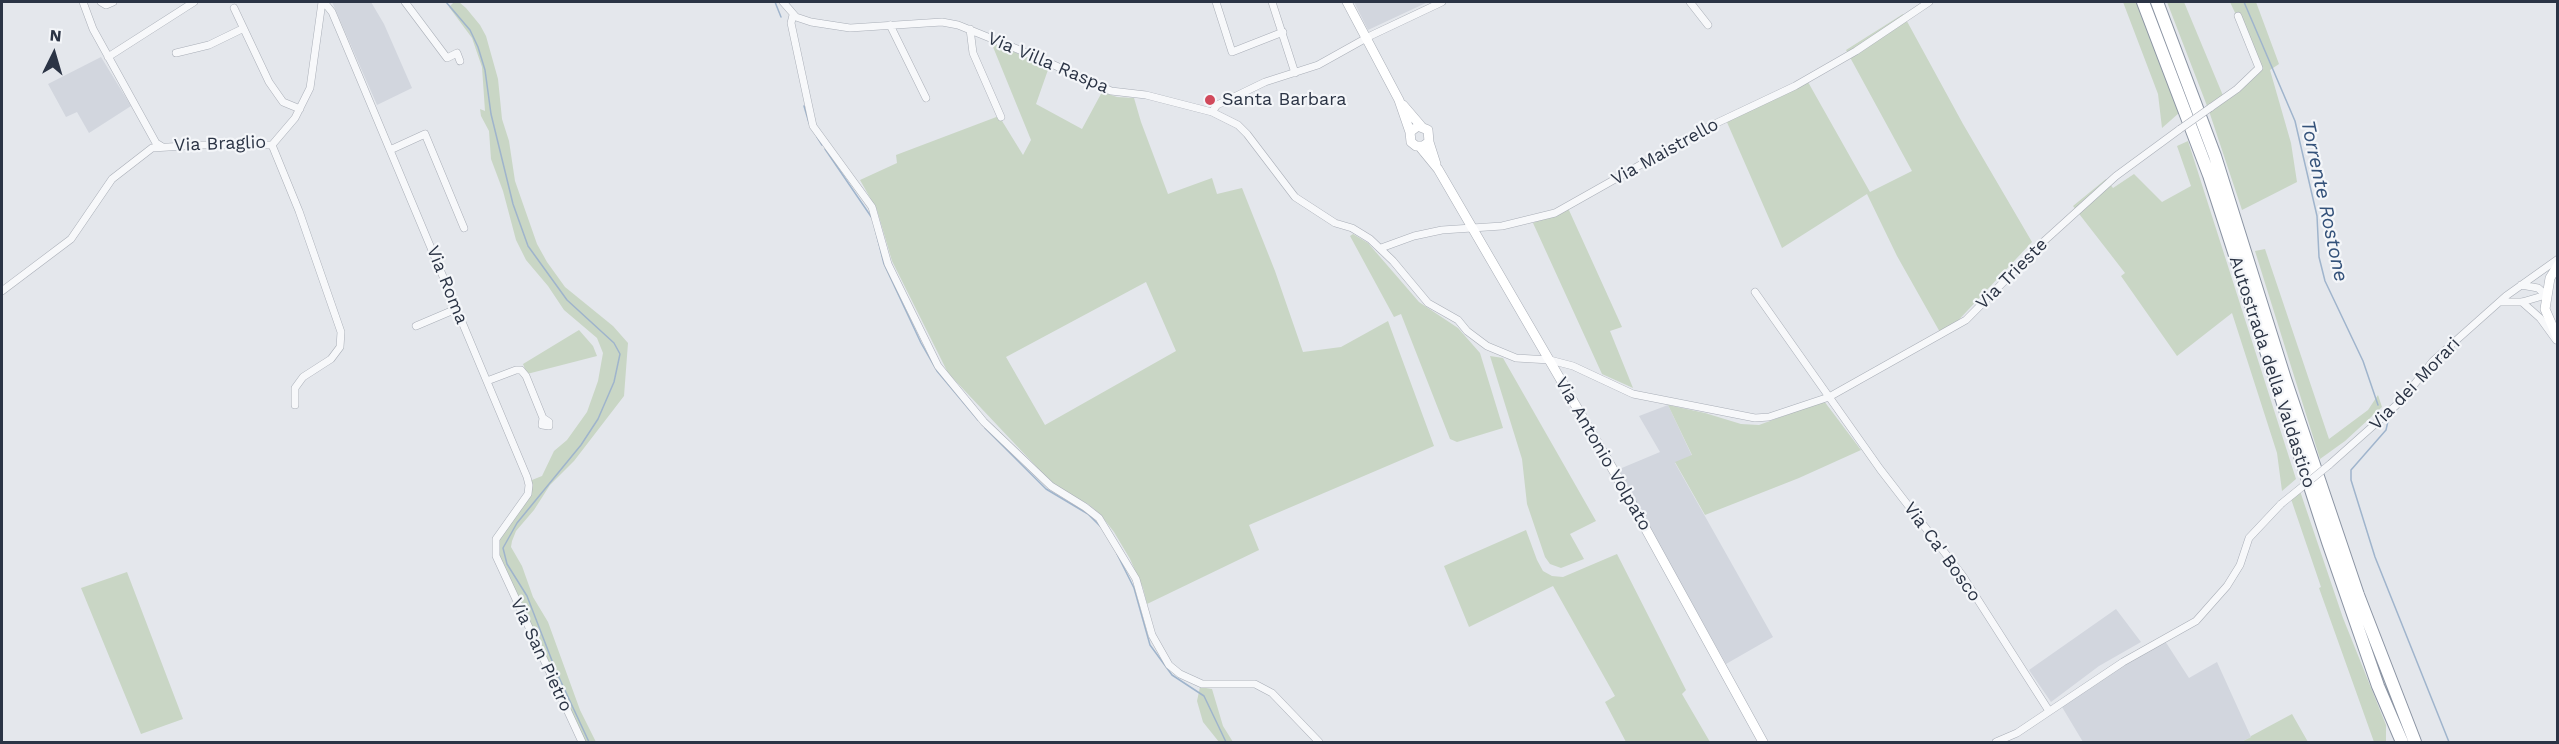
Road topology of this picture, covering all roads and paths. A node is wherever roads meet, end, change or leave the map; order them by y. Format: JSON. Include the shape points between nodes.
{"nodes":[{"id":1,"x":83,"y":2,"type":"edge"},
{"id":2,"x":101,"y":2,"type":"edge"},
{"id":3,"x":113,"y":2,"type":"edge"},
{"id":4,"x":194,"y":2,"type":"edge"},
{"id":5,"x":323,"y":2,"type":"edge"},
{"id":6,"x":405,"y":2,"type":"edge"},
{"id":7,"x":783,"y":2,"type":"edge"},
{"id":8,"x":1216,"y":2,"type":"edge"},
{"id":9,"x":1272,"y":2,"type":"edge"},
{"id":10,"x":1347,"y":2,"type":"edge"},
{"id":11,"x":1442,"y":2,"type":"edge"},
{"id":12,"x":1690,"y":2,"type":"edge"},
{"id":13,"x":1929,"y":2,"type":"edge"},
{"id":14,"x":2143,"y":2,"type":"edge"},
{"id":15,"x":2157,"y":2,"type":"edge"},
{"id":16,"x":234,"y":8,"type":"dead end"},
{"id":17,"x":793,"y":15,"type":"junction"},
{"id":18,"x":2238,"y":16,"type":"dead end"},
{"id":19,"x":890,"y":25,"type":"junction"},
{"id":20,"x":1708,"y":25,"type":"dead end"},
{"id":21,"x":242,"y":29,"type":"junction"},
{"id":22,"x":970,"y":29,"type":"junction"},
{"id":23,"x":1283,"y":32,"type":"junction"},
{"id":24,"x":1366,"y":39,"type":"junction"},
{"id":25,"x":176,"y":53,"type":"dead end"},
{"id":26,"x":108,"y":57,"type":"junction"},
{"id":27,"x":460,"y":61,"type":"dead end"},
{"id":28,"x":1295,"y":73,"type":"junction"},
{"id":29,"x":926,"y":98,"type":"dead end"},
{"id":30,"x":1399,"y":100,"type":"junction"},
{"id":31,"x":300,"y":109,"type":"junction"},
{"id":32,"x":1212,"y":112,"type":"junction"},
{"id":33,"x":1001,"y":117,"type":"dead end"},
{"id":34,"x":1421,"y":126,"type":"junction"},
{"id":35,"x":1410,"y":132,"type":"junction"},
{"id":36,"x":1424,"y":144,"type":"junction"},
{"id":37,"x":272,"y":145,"type":"junction"},
{"id":38,"x":162,"y":146,"type":"junction"},
{"id":39,"x":390,"y":150,"type":"junction"},
{"id":40,"x":464,"y":228,"type":"dead end"},
{"id":41,"x":1474,"y":229,"type":"junction"},
{"id":42,"x":1381,"y":248,"type":"junction"},
{"id":43,"x":2558,"y":259,"type":"edge"},
{"id":44,"x":2558,"y":265,"type":"edge"},
{"id":45,"x":2521,"y":285,"type":"junction"},
{"id":46,"x":2,"y":291,"type":"edge"},
{"id":47,"x":1755,"y":292,"type":"dead end"},
{"id":48,"x":2546,"y":295,"type":"junction"},
{"id":49,"x":2502,"y":302,"type":"junction"},
{"id":50,"x":2522,"y":302,"type":"junction"},
{"id":51,"x":456,"y":309,"type":"junction"},
{"id":52,"x":416,"y":326,"type":"dead end"},
{"id":53,"x":2558,"y":341,"type":"edge"},
{"id":54,"x":1550,"y":360,"type":"junction"},
{"id":55,"x":487,"y":381,"type":"junction"},
{"id":56,"x":1830,"y":397,"type":"junction"},
{"id":57,"x":295,"y":405,"type":"dead end"},
{"id":58,"x":543,"y":418,"type":"dead end"},
{"id":59,"x":500,"y":567,"type":"joint"},
{"id":60,"x":2388,"y":677,"type":"junction"},
{"id":61,"x":2378,"y":686,"type":"junction"},
{"id":62,"x":2049,"y":711,"type":"junction"},
{"id":63,"x":582,"y":742,"type":"edge"},
{"id":64,"x":1319,"y":742,"type":"edge"},
{"id":65,"x":1763,"y":742,"type":"edge"},
{"id":66,"x":1996,"y":742,"type":"edge"},
{"id":67,"x":2395,"y":742,"type":"edge"},
{"id":68,"x":2402,"y":742,"type":"edge"},
{"id":69,"x":2415,"y":742,"type":"edge"},
{"id":70,"x":2420,"y":742,"type":"edge"}],
"edges":[{"from":1,"to":26,"type":"street"},
{"from":2,"to":3,"type":"street"},
{"from":4,"to":26,"type":"street"},
{"from":5,"to":31,"type":"street","name":"Via Braglio","via":[[310,88]]},
{"from":5,"to":39,"type":"street","name":"Via Roma","via":[[332,12]]},
{"from":6,"to":27,"type":"street","via":[[447,58],[457,53]]},
{"from":7,"to":17,"type":"street"},
{"from":8,"to":23,"type":"street","via":[[1233,52]]},
{"from":9,"to":23,"type":"street"},
{"from":10,"to":24,"type":"street"},
{"from":11,"to":24,"type":"street"},
{"from":12,"to":20,"type":"street"},
{"from":13,"to":41,"type":"street","name":"Via Maistrello","via":[[1795,86],[1704,129],[1555,213]]},
{"from":14,"to":61,"type":"highway","name":"Autostrada della Valdastico","via":[[2209,175]]},
{"from":15,"to":60,"type":"highway","name":"Autostrada della Valdastico","via":[[2215,156],[2333,522]]},
{"from":16,"to":21,"type":"street"},
{"from":17,"to":19,"type":"street","name":"Via Villa Raspa","via":[[850,28]]},
{"from":17,"to":64,"type":"street","via":[[791,23],[813,126],[872,207],[888,264],[938,366],[984,422],[1051,486],[1099,518],[1136,579],[1152,635],[1169,665],[1202,684],[1255,684],[1272,693]]},
{"from":18,"to":56,"type":"street","name":"Via Trieste","bridge":true,"via":[[2259,68],[2250,79],[2116,176],[1966,320]]},
{"from":19,"to":22,"type":"street","name":"Via Villa Raspa","via":[[942,22]]},
{"from":19,"to":29,"type":"street"},
{"from":21,"to":25,"type":"street","via":[[201,48]]},
{"from":21,"to":31,"type":"street","via":[[278,96]]},
{"from":22,"to":32,"type":"street","name":"Via Villa Raspa","via":[[1111,91],[1146,95]]},
{"from":22,"to":33,"type":"street","via":[[973,53]]},
{"from":23,"to":28,"type":"street"},
{"from":24,"to":28,"type":"street"},
{"from":24,"to":30,"type":"street"},
{"from":26,"to":38,"type":"street","via":[[156,143]]},
{"from":28,"to":32,"type":"street","via":[[1265,82],[1217,105]]},
{"from":30,"to":34,"type":"street"},
{"from":30,"to":35,"type":"street"},
{"from":31,"to":37,"type":"street","name":"Via Braglio"},
{"from":32,"to":42,"type":"street","name":"Via Villa Raspa","via":[[1247,134],[1295,197]]},
{"from":34,"to":35,"type":"street"},
{"from":34,"to":36,"type":"street","via":[[1430,134]]},
{"from":35,"to":36,"type":"street","via":[[1411,142]]},
{"from":36,"to":41,"type":"street","name":"Via Antonio Volpato"},
{"from":37,"to":38,"type":"street","name":"Via Braglio"},
{"from":37,"to":57,"type":"street","via":[[341,332],[340,347],[331,359],[303,377],[295,388]]},
{"from":38,"to":46,"type":"street","name":"Via Braglio","via":[[152,148],[112,179],[71,239]]},
{"from":39,"to":40,"type":"street","via":[[425,134]]},
{"from":39,"to":51,"type":"street","name":"Via Roma"},
{"from":41,"to":42,"type":"street","name":"Via Maistrello","via":[[1442,230]]},
{"from":41,"to":54,"type":"street","name":"Via Antonio Volpato"},
{"from":42,"to":54,"type":"street","name":"Via Villa Raspa","via":[[1428,303],[1458,320],[1487,346],[1516,358]]},
{"from":43,"to":45,"type":"street","name":"Via dei Morari"},
{"from":44,"to":48,"type":"street"},
{"from":45,"to":48,"type":"street","via":[[2538,288]]},
{"from":45,"to":49,"type":"street","name":"Via dei Morari"},
{"from":47,"to":56,"type":"street"},
{"from":48,"to":50,"type":"street"},
{"from":48,"to":53,"type":"street","via":[[2545,309]]},
{"from":49,"to":50,"type":"street"},
{"from":49,"to":62,"type":"street","name":"Via dei Morari","bridge":true,"via":[[2433,361],[2401,401],[2280,504],[2249,538],[2240,565],[2227,586],[2196,621],[2123,662]]},
{"from":50,"to":53,"type":"street"},
{"from":51,"to":52,"type":"street"},
{"from":51,"to":55,"type":"street","name":"Via Roma"},
{"from":54,"to":56,"type":"street","name":"Via Trieste","via":[[1585,371],[1633,394],[1749,417],[1769,417]]},
{"from":54,"to":65,"type":"street","name":"Via Antonio Volpato"},
{"from":55,"to":58,"type":"street","via":[[523,370]]},
{"from":55,"to":59,"type":"street","name":"Via Roma","via":[[529,485],[522,504],[496,539]]},
{"from":56,"to":62,"type":"street","name":"Via Ca' Bosco","via":[[1962,575]]},
{"from":59,"to":63,"type":"street","name":"Via San Pietro"},
{"from":60,"to":69,"type":"highway","name":"Autostrada della Valdastico"},
{"from":60,"to":70,"type":"highway"},
{"from":61,"to":67,"type":"highway"},
{"from":61,"to":68,"type":"highway","name":"Autostrada della Valdastico"},
{"from":62,"to":66,"type":"street"}]}
